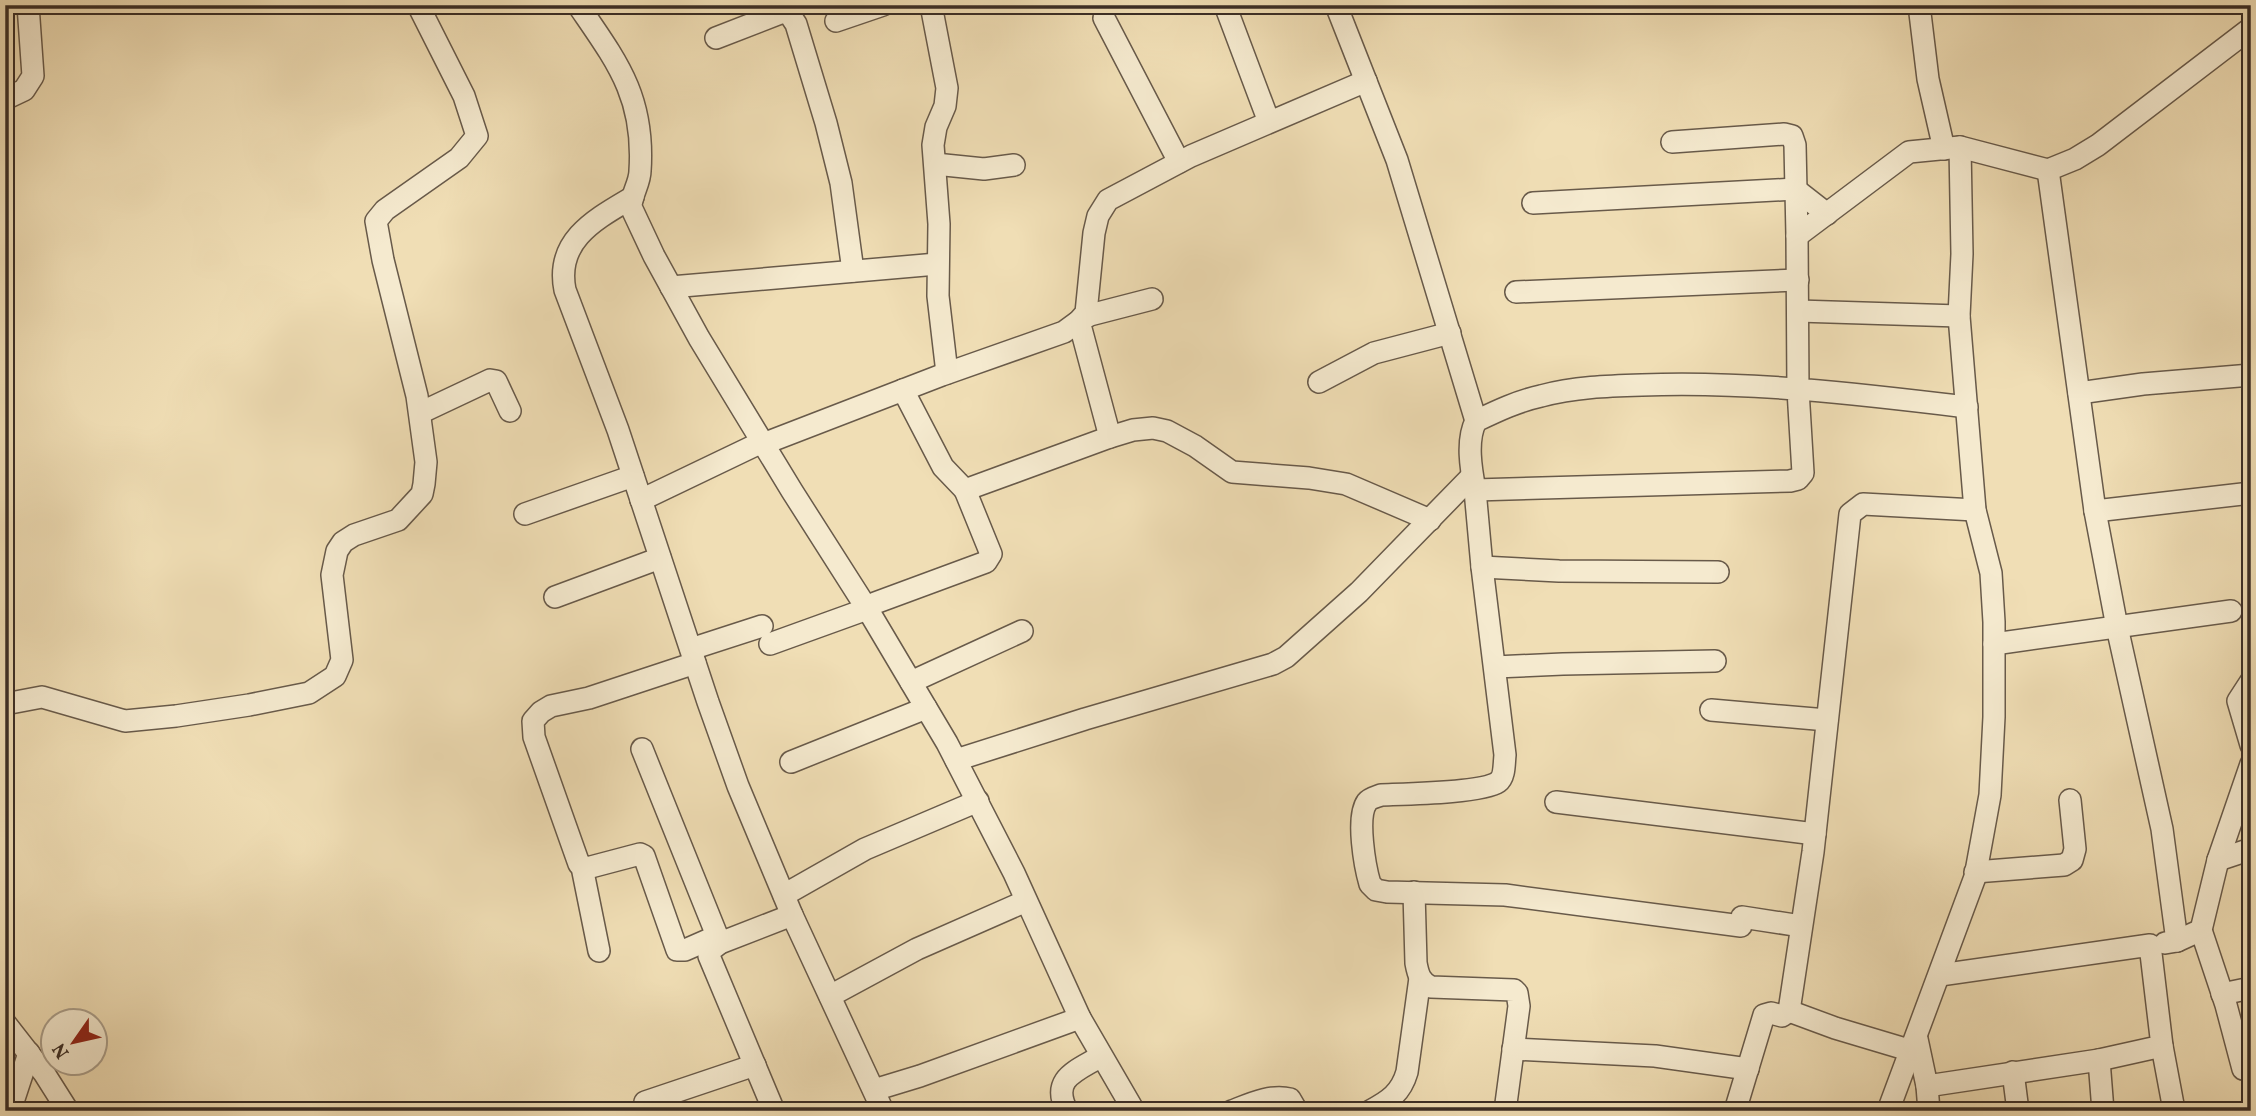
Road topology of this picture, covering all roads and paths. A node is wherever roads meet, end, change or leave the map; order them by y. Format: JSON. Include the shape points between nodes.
{"nodes":[{"id":1,"x":28,"y":5,"type":"edge"},
{"id":2,"x":418,"y":5,"type":"edge"},
{"id":3,"x":578,"y":5,"type":"edge"},
{"id":4,"x":884,"y":5,"type":"edge"},
{"id":5,"x":931,"y":5,"type":"edge"},
{"id":6,"x":1225,"y":5,"type":"edge"},
{"id":7,"x":1336,"y":5,"type":"edge"},
{"id":8,"x":1919,"y":5,"type":"edge"},
{"id":9,"x":1104,"y":18,"type":"dead end"},
{"id":10,"x":836,"y":21,"type":"dead end"},
{"id":11,"x":2251,"y":28,"type":"edge"},
{"id":12,"x":716,"y":38,"type":"dead end"},
{"id":13,"x":1366,"y":81,"type":"junction"},
{"id":14,"x":5,"y":99,"type":"edge"},
{"id":15,"x":1269,"y":122,"type":"junction"},
{"id":16,"x":1672,"y":142,"type":"dead end"},
{"id":17,"x":1952,"y":148,"type":"junction"},
{"id":18,"x":1179,"y":162,"type":"junction"},
{"id":19,"x":935,"y":164,"type":"junction"},
{"id":20,"x":1014,"y":165,"type":"dead end"},
{"id":21,"x":2048,"y":170,"type":"junction"},
{"id":22,"x":1795,"y":188,"type":"junction"},
{"id":23,"x":633,"y":197,"type":"junction"},
{"id":24,"x":1533,"y":203,"type":"dead end"},
{"id":25,"x":1827,"y":214,"type":"junction"},
{"id":26,"x":1797,"y":236,"type":"junction"},
{"id":27,"x":937,"y":264,"type":"junction"},
{"id":28,"x":853,"y":271,"type":"junction"},
{"id":29,"x":1798,"y":280,"type":"junction"},
{"id":30,"x":671,"y":287,"type":"junction"},
{"id":31,"x":1516,"y":292,"type":"dead end"},
{"id":32,"x":1152,"y":299,"type":"dead end"},
{"id":33,"x":1798,"y":311,"type":"junction"},
{"id":34,"x":1959,"y":316,"type":"junction"},
{"id":35,"x":1079,"y":321,"type":"junction"},
{"id":36,"x":1450,"y":333,"type":"junction"},
{"id":37,"x":947,"y":373,"type":"junction"},
{"id":38,"x":2251,"y":375,"type":"edge"},
{"id":39,"x":1319,"y":382,"type":"dead end"},
{"id":40,"x":903,"y":390,"type":"junction"},
{"id":41,"x":1798,"y":390,"type":"junction"},
{"id":42,"x":2079,"y":393,"type":"junction"},
{"id":43,"x":1967,"y":407,"type":"junction"},
{"id":44,"x":510,"y":411,"type":"dead end"},
{"id":45,"x":420,"y":413,"type":"junction"},
{"id":46,"x":1476,"y":421,"type":"junction"},
{"id":47,"x":1110,"y":437,"type":"junction"},
{"id":48,"x":762,"y":443,"type":"junction"},
{"id":49,"x":633,"y":476,"type":"junction"},
{"id":50,"x":1474,"y":483,"type":"junction"},
{"id":51,"x":965,"y":490,"type":"junction"},
{"id":52,"x":2251,"y":493,"type":"edge"},
{"id":53,"x":641,"y":500,"type":"junction"},
{"id":54,"x":1975,"y":510,"type":"junction"},
{"id":55,"x":2095,"y":511,"type":"junction"},
{"id":56,"x":525,"y":514,"type":"dead end"},
{"id":57,"x":1430,"y":520,"type":"junction"},
{"id":58,"x":660,"y":558,"type":"junction"},
{"id":59,"x":1482,"y":567,"type":"junction"},
{"id":60,"x":1718,"y":572,"type":"dead end"},
{"id":61,"x":555,"y":597,"type":"dead end"},
{"id":62,"x":867,"y":609,"type":"junction"},
{"id":63,"x":2231,"y":611,"type":"dead end"},
{"id":64,"x":2117,"y":627,"type":"junction"},
{"id":65,"x":1022,"y":631,"type":"dead end"},
{"id":66,"x":1994,"y":644,"type":"junction"},
{"id":67,"x":693,"y":656,"type":"junction"},
{"id":68,"x":1715,"y":661,"type":"dead end"},
{"id":69,"x":1495,"y":667,"type":"junction"},
{"id":70,"x":2251,"y":681,"type":"edge"},
{"id":71,"x":911,"y":682,"type":"junction"},
{"id":72,"x":5,"y":704,"type":"edge"},
{"id":73,"x":926,"y":708,"type":"junction"},
{"id":74,"x":1711,"y":710,"type":"dead end"},
{"id":75,"x":1827,"y":720,"type":"junction"},
{"id":76,"x":2251,"y":745,"type":"edge"},
{"id":77,"x":642,"y":749,"type":"dead end"},
{"id":78,"x":956,"y":760,"type":"junction"},
{"id":79,"x":791,"y":762,"type":"dead end"},
{"id":80,"x":2251,"y":764,"type":"edge"},
{"id":81,"x":2070,"y":800,"type":"dead end"},
{"id":82,"x":978,"y":801,"type":"junction"},
{"id":83,"x":1556,"y":802,"type":"dead end"},
{"id":84,"x":1815,"y":834,"type":"junction"},
{"id":85,"x":2251,"y":849,"type":"edge"},
{"id":86,"x":2218,"y":860,"type":"junction"},
{"id":87,"x":582,"y":867,"type":"junction"},
{"id":88,"x":1975,"y":872,"type":"junction"},
{"id":89,"x":1414,"y":892,"type":"junction"},
{"id":90,"x":784,"y":895,"type":"junction"},
{"id":91,"x":1026,"y":901,"type":"junction"},
{"id":92,"x":792,"y":915,"type":"junction"},
{"id":93,"x":1801,"y":926,"type":"junction"},
{"id":94,"x":2201,"y":930,"type":"junction"},
{"id":95,"x":719,"y":939,"type":"junction"},
{"id":96,"x":2176,"y":941,"type":"junction"},
{"id":97,"x":2150,"y":946,"type":"junction"},
{"id":98,"x":599,"y":951,"type":"dead end"},
{"id":99,"x":1940,"y":975,"type":"junction"},
{"id":100,"x":1420,"y":978,"type":"junction"},
{"id":101,"x":2251,"y":988,"type":"edge"},
{"id":102,"x":2222,"y":994,"type":"junction"},
{"id":103,"x":830,"y":996,"type":"junction"},
{"id":104,"x":1789,"y":1011,"type":"junction"},
{"id":105,"x":1080,"y":1018,"type":"junction"},
{"id":106,"x":5,"y":1023,"type":"edge"},
{"id":107,"x":1914,"y":1045,"type":"junction"},
{"id":108,"x":2162,"y":1046,"type":"junction"},
{"id":109,"x":1513,"y":1049,"type":"junction"},
{"id":110,"x":29,"y":1053,"type":"junction"},
{"id":111,"x":1101,"y":1056,"type":"junction"},
{"id":112,"x":2099,"y":1060,"type":"junction"},
{"id":113,"x":755,"y":1065,"type":"junction"},
{"id":114,"x":1748,"y":1069,"type":"junction"},
{"id":115,"x":2243,"y":1069,"type":"dead end"},
{"id":116,"x":2013,"y":1072,"type":"junction"},
{"id":117,"x":1927,"y":1086,"type":"junction"},
{"id":118,"x":874,"y":1090,"type":"junction"},
{"id":119,"x":645,"y":1102,"type":"dead end"},
{"id":120,"x":2174,"y":1110,"type":"edge"},
{"id":121,"x":10,"y":1111,"type":"edge"},
{"id":122,"x":68,"y":1111,"type":"edge"},
{"id":123,"x":774,"y":1111,"type":"edge"},
{"id":124,"x":883,"y":1111,"type":"edge"},
{"id":125,"x":1067,"y":1111,"type":"edge"},
{"id":126,"x":1134,"y":1111,"type":"edge"},
{"id":127,"x":1232,"y":1111,"type":"edge"},
{"id":128,"x":1297,"y":1111,"type":"edge"},
{"id":129,"x":1370,"y":1111,"type":"edge"},
{"id":130,"x":1505,"y":1111,"type":"edge"},
{"id":131,"x":1735,"y":1111,"type":"edge"},
{"id":132,"x":1888,"y":1111,"type":"edge"},
{"id":133,"x":1929,"y":1111,"type":"edge"},
{"id":134,"x":2018,"y":1111,"type":"edge"},
{"id":135,"x":2103,"y":1111,"type":"edge"}],
"edges":[{"from":1,"to":14,"type":"street","via":[[33,76],[24,90]]},
{"from":2,"to":45,"type":"street","via":[[477,132],[459,158],[376,221]]},
{"from":3,"to":23,"type":"street","via":[[620,68],[637,114],[640,174]]},
{"from":4,"to":10,"type":"street"},
{"from":5,"to":19,"type":"street","via":[[947,88],[933,135]]},
{"from":6,"to":15,"type":"street"},
{"from":7,"to":13,"type":"street"},
{"from":8,"to":17,"type":"street","via":[[1928,79]]},
{"from":9,"to":18,"type":"street"},
{"from":11,"to":21,"type":"street","via":[[2098,145]]},
{"from":12,"to":28,"type":"street","via":[[783,12],[796,24],[841,183]]},
{"from":13,"to":15,"type":"street"},
{"from":13,"to":36,"type":"street","via":[[1398,160]]},
{"from":15,"to":18,"type":"street"},
{"from":16,"to":22,"type":"street","via":[[1792,136]]},
{"from":17,"to":21,"type":"street"},
{"from":17,"to":25,"type":"street","via":[[1909,152]]},
{"from":17,"to":34,"type":"street","via":[[1962,254]]},
{"from":18,"to":35,"type":"street","via":[[1115,195],[1103,206],[1094,233],[1086,313]]},
{"from":19,"to":20,"type":"street","via":[[984,169]]},
{"from":19,"to":27,"type":"street","via":[[940,224]]},
{"from":21,"to":42,"type":"street"},
{"from":22,"to":24,"type":"street"},
{"from":22,"to":25,"type":"street"},
{"from":22,"to":26,"type":"street"},
{"from":23,"to":30,"type":"street","via":[[633,213]]},
{"from":23,"to":49,"type":"street","via":[[582,232],[564,259],[562,275]]},
{"from":25,"to":26,"type":"street"},
{"from":26,"to":29,"type":"street"},
{"from":27,"to":28,"type":"street"},
{"from":27,"to":37,"type":"street"},
{"from":28,"to":30,"type":"street"},
{"from":29,"to":31,"type":"street"},
{"from":29,"to":33,"type":"street"},
{"from":30,"to":48,"type":"street"},
{"from":32,"to":35,"type":"street"},
{"from":33,"to":34,"type":"street"},
{"from":33,"to":41,"type":"street"},
{"from":34,"to":43,"type":"street"},
{"from":35,"to":37,"type":"street","via":[[1064,332]]},
{"from":35,"to":47,"type":"street"},
{"from":36,"to":39,"type":"street","via":[[1374,353]]},
{"from":36,"to":46,"type":"street"},
{"from":37,"to":40,"type":"street"},
{"from":38,"to":42,"type":"street"},
{"from":40,"to":48,"type":"street"},
{"from":40,"to":51,"type":"street","via":[[943,467]]},
{"from":41,"to":43,"type":"street"},
{"from":41,"to":46,"type":"street","via":[[1718,384],[1590,387],[1542,395]]},
{"from":41,"to":50,"type":"street","via":[[1803,473],[1798,479]]},
{"from":42,"to":55,"type":"street"},
{"from":43,"to":54,"type":"street"},
{"from":44,"to":45,"type":"street","via":[[500,386],[490,380]]},
{"from":45,"to":72,"type":"street","via":[[426,462],[422,494],[398,520],[348,539],[335,557],[332,575],[342,660],[332,680],[309,693],[141,720],[111,718],[42,697]]},
{"from":46,"to":50,"type":"street","via":[[1471,430]]},
{"from":47,"to":51,"type":"street"},
{"from":47,"to":57,"type":"street","via":[[1133,430],[1167,431],[1232,472],[1346,484]]},
{"from":48,"to":53,"type":"street"},
{"from":48,"to":62,"type":"street"},
{"from":49,"to":53,"type":"street"},
{"from":49,"to":56,"type":"street"},
{"from":50,"to":57,"type":"street"},
{"from":50,"to":59,"type":"street"},
{"from":51,"to":62,"type":"street","via":[[991,554],[985,562]]},
{"from":52,"to":55,"type":"street"},
{"from":53,"to":58,"type":"street"},
{"from":54,"to":66,"type":"street","via":[[1991,573]]},
{"from":54,"to":75,"type":"street","via":[[1863,504],[1850,514]]},
{"from":55,"to":64,"type":"street"},
{"from":57,"to":78,"type":"street","via":[[1359,593],[1273,664]]},
{"from":58,"to":61,"type":"street"},
{"from":58,"to":67,"type":"street"},
{"from":59,"to":60,"type":"street"},
{"from":59,"to":69,"type":"street"},
{"from":62,"to":67,"type":"street"},
{"from":62,"to":71,"type":"street"},
{"from":63,"to":64,"type":"street"},
{"from":64,"to":66,"type":"street"},
{"from":64,"to":96,"type":"street","via":[[2162,829]]},
{"from":65,"to":71,"type":"street"},
{"from":66,"to":88,"type":"street","via":[[1990,795]]},
{"from":67,"to":87,"type":"street","via":[[589,698],[551,706],[533,721],[534,737]]},
{"from":67,"to":90,"type":"street","via":[[738,786]]},
{"from":68,"to":69,"type":"street"},
{"from":69,"to":89,"type":"street","via":[[1505,755],[1498,782],[1469,790],[1381,795],[1365,805],[1362,824],[1370,884],[1376,890]]},
{"from":70,"to":76,"type":"street","via":[[2238,701]]},
{"from":71,"to":73,"type":"street"},
{"from":73,"to":78,"type":"street"},
{"from":73,"to":79,"type":"street"},
{"from":74,"to":75,"type":"street"},
{"from":75,"to":84,"type":"street"},
{"from":77,"to":95,"type":"street"},
{"from":78,"to":82,"type":"street"},
{"from":80,"to":86,"type":"street"},
{"from":81,"to":88,"type":"street","via":[[2072,860],[2064,865]]},
{"from":82,"to":90,"type":"street","via":[[865,849]]},
{"from":82,"to":91,"type":"street"},
{"from":83,"to":84,"type":"street"},
{"from":84,"to":93,"type":"street"},
{"from":85,"to":86,"type":"street"},
{"from":86,"to":94,"type":"street"},
{"from":87,"to":95,"type":"street","via":[[644,856],[677,950]]},
{"from":87,"to":98,"type":"street"},
{"from":88,"to":99,"type":"street"},
{"from":89,"to":93,"type":"street","via":[[1505,895]]},
{"from":89,"to":100,"type":"street"},
{"from":90,"to":92,"type":"street"},
{"from":91,"to":103,"type":"street","via":[[916,949]]},
{"from":91,"to":105,"type":"street"},
{"from":92,"to":95,"type":"street"},
{"from":92,"to":103,"type":"street"},
{"from":93,"to":104,"type":"street"},
{"from":94,"to":96,"type":"street"},
{"from":94,"to":102,"type":"street"},
{"from":95,"to":113,"type":"street","via":[[709,956]]},
{"from":96,"to":97,"type":"street"},
{"from":97,"to":99,"type":"street"},
{"from":97,"to":108,"type":"street"},
{"from":99,"to":107,"type":"street"},
{"from":100,"to":109,"type":"street","via":[[1431,987],[1514,990],[1519,1006]]},
{"from":100,"to":129,"type":"street","via":[[1404,1084]]},
{"from":101,"to":102,"type":"street"},
{"from":102,"to":115,"type":"street"},
{"from":103,"to":118,"type":"street"},
{"from":104,"to":107,"type":"street","via":[[1835,1028]]},
{"from":104,"to":114,"type":"street","via":[[1782,1016],[1763,1015]]},
{"from":105,"to":111,"type":"street"},
{"from":105,"to":118,"type":"street"},
{"from":106,"to":110,"type":"street"},
{"from":107,"to":117,"type":"street"},
{"from":107,"to":132,"type":"street"},
{"from":108,"to":112,"type":"street"},
{"from":108,"to":120,"type":"street"},
{"from":109,"to":114,"type":"street","via":[[1655,1055]]},
{"from":109,"to":130,"type":"street"},
{"from":110,"to":121,"type":"street"},
{"from":110,"to":122,"type":"street"},
{"from":111,"to":125,"type":"street","via":[[1062,1083],[1060,1094]]},
{"from":111,"to":126,"type":"street"},
{"from":112,"to":116,"type":"street"},
{"from":112,"to":135,"type":"street"},
{"from":113,"to":119,"type":"street"},
{"from":113,"to":123,"type":"street"},
{"from":114,"to":131,"type":"street"},
{"from":116,"to":117,"type":"street"},
{"from":116,"to":134,"type":"street"},
{"from":117,"to":133,"type":"street"},
{"from":118,"to":124,"type":"street"},
{"from":127,"to":128,"type":"street","via":[[1284,1097]]}]}
